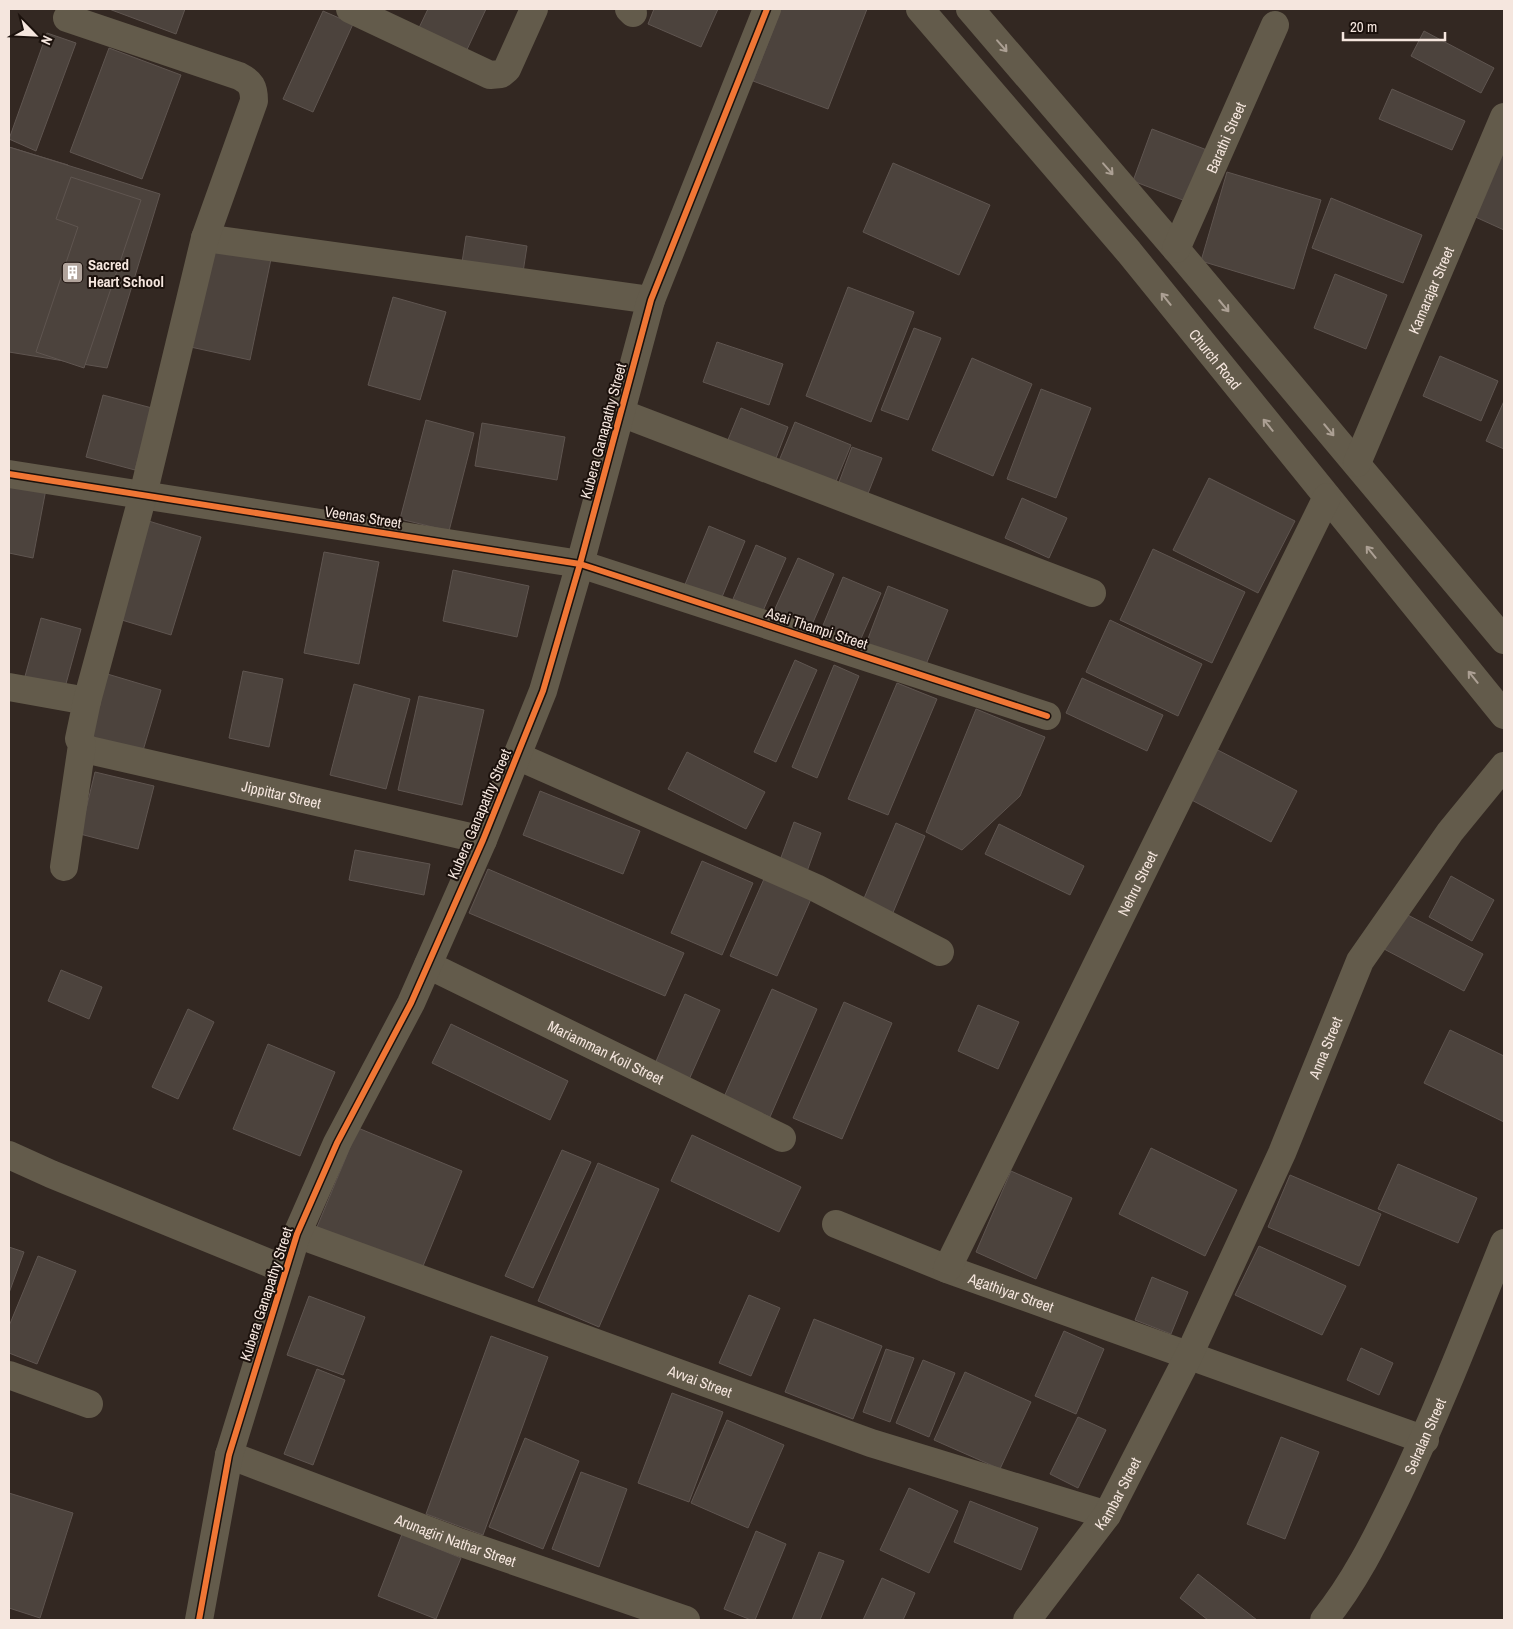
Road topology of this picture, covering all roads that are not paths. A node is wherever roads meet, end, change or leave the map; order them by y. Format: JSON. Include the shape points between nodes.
{"nodes":[{"id":1,"x":350,"y":9,"type":"edge"},
{"id":2,"x":534,"y":9,"type":"edge"},
{"id":3,"x":767,"y":9,"type":"edge"},
{"id":4,"x":920,"y":9,"type":"edge"},
{"id":5,"x":970,"y":9,"type":"edge"},
{"id":6,"x":67,"y":18,"type":"dead end"},
{"id":7,"x":1275,"y":26,"type":"dead end"},
{"id":8,"x":1504,"y":117,"type":"edge"},
{"id":9,"x":205,"y":238,"type":"junction"},
{"id":10,"x":1176,"y":249,"type":"junction"},
{"id":11,"x":651,"y":300,"type":"junction"},
{"id":12,"x":621,"y":413,"type":"junction"},
{"id":13,"x":1357,"y":463,"type":"junction"},
{"id":14,"x":9,"y":474,"type":"edge"},
{"id":15,"x":143,"y":495,"type":"junction"},
{"id":16,"x":1327,"y":498,"type":"junction"},
{"id":17,"x":580,"y":564,"type":"junction"},
{"id":18,"x":1092,"y":593,"type":"dead end"},
{"id":19,"x":1504,"y":640,"type":"edge"},
{"id":20,"x":9,"y":688,"type":"edge"},
{"id":21,"x":87,"y":700,"type":"junction"},
{"id":22,"x":1504,"y":715,"type":"edge"},
{"id":23,"x":1047,"y":716,"type":"dead end"},
{"id":24,"x":82,"y":745,"type":"junction"},
{"id":25,"x":517,"y":756,"type":"junction"},
{"id":26,"x":1504,"y":766,"type":"edge"},
{"id":27,"x":483,"y":840,"type":"junction"},
{"id":28,"x":64,"y":868,"type":"dead end"},
{"id":29,"x":940,"y":952,"type":"dead end"},
{"id":30,"x":428,"y":965,"type":"junction"},
{"id":31,"x":782,"y":1138,"type":"dead end"},
{"id":32,"x":9,"y":1155,"type":"edge"},
{"id":33,"x":836,"y":1224,"type":"dead end"},
{"id":34,"x":298,"y":1234,"type":"junction"},
{"id":35,"x":1504,"y":1243,"type":"edge"},
{"id":36,"x":286,"y":1270,"type":"junction"},
{"id":37,"x":947,"y":1270,"type":"junction"},
{"id":38,"x":1189,"y":1355,"type":"junction"},
{"id":39,"x":9,"y":1376,"type":"edge"},
{"id":40,"x":89,"y":1404,"type":"dead end"},
{"id":41,"x":1425,"y":1440,"type":"junction"},
{"id":42,"x":229,"y":1455,"type":"junction"},
{"id":43,"x":1108,"y":1515,"type":"junction"},
{"id":44,"x":199,"y":1620,"type":"edge"},
{"id":45,"x":686,"y":1620,"type":"edge"},
{"id":46,"x":1027,"y":1620,"type":"edge"},
{"id":47,"x":1324,"y":1620,"type":"edge"}],
"edges":[{"from":1,"to":2,"type":"street","via":[[490,75],[501,74],[507,69]]},
{"from":3,"to":11,"type":"street","name":"Kubera Ganapathy Street"},
{"from":16,"to":4,"type":"street","name":"Church Road","one_way":true,"via":[[1129,252]]},
{"from":5,"to":10,"type":"street","one_way":true},
{"from":6,"to":9,"type":"street","via":[[249,82],[254,90],[254,101]]},
{"from":7,"to":10,"type":"street","name":"Barathi Street"},
{"from":8,"to":13,"type":"street","name":"Kamarajar Street"},
{"from":9,"to":11,"type":"street"},
{"from":9,"to":15,"type":"street"},
{"from":10,"to":13,"type":"street","one_way":true},
{"from":11,"to":12,"type":"street","name":"Kubera Ganapathy Street"},
{"from":12,"to":17,"type":"street","name":"Kubera Ganapathy Street"},
{"from":12,"to":18,"type":"street"},
{"from":13,"to":19,"type":"street"},
{"from":14,"to":15,"type":"street","name":"Veenas Street"},
{"from":15,"to":17,"type":"street","name":"Veenas Street"},
{"from":15,"to":21,"type":"street"},
{"from":22,"to":16,"type":"street","name":"Church Road","one_way":true},
{"from":16,"to":37,"type":"street","name":"Nehru Street"},
{"from":17,"to":23,"type":"street","name":"Asai Thampi Street"},
{"from":17,"to":25,"type":"street","name":"Kubera Ganapathy Street","via":[[543,691]]},
{"from":20,"to":21,"type":"street"},
{"from":21,"to":24,"type":"street","via":[[79,739]]},
{"from":24,"to":27,"type":"street","name":"Jippittar Street","via":[[89,750]]},
{"from":24,"to":28,"type":"street"},
{"from":25,"to":27,"type":"street","name":"Kubera Ganapathy Street"},
{"from":25,"to":29,"type":"street","name":"Kubera Ganapathy Street","via":[[816,888]]},
{"from":26,"to":38,"type":"street","name":"Anna Street","via":[[1450,832],[1360,961],[1282,1153]]},
{"from":27,"to":30,"type":"street","name":"Kubera Ganapathy Street"},
{"from":30,"to":31,"type":"street","name":"Mariamman Koil Street"},
{"from":30,"to":34,"type":"street","name":"Kubera Ganapathy Street","via":[[337,1143]]},
{"from":32,"to":36,"type":"street"},
{"from":33,"to":37,"type":"street","name":"Agathiyar Street"},
{"from":34,"to":36,"type":"street","name":"Kubera Ganapathy Street"},
{"from":34,"to":43,"type":"street","name":"Avvai Street","via":[[871,1443]]},
{"from":35,"to":41,"type":"street","name":"Selralan Street"},
{"from":36,"to":42,"type":"street","name":"Kubera Ganapathy Street"},
{"from":37,"to":38,"type":"street","name":"Agathiyar Street"},
{"from":38,"to":41,"type":"street","name":"Agathiyar Street"},
{"from":38,"to":43,"type":"street","name":"Kambar Street"},
{"from":39,"to":40,"type":"street"},
{"from":41,"to":47,"type":"street","name":"Selralan Street","via":[[1380,1530],[1340,1601]]},
{"from":42,"to":44,"type":"street","name":"Kubera Ganapathy Street"},
{"from":42,"to":45,"type":"street","name":"Arunagiri Nathar Street","via":[[459,1542]]},
{"from":43,"to":46,"type":"street","name":"Kambar Street"}]}
